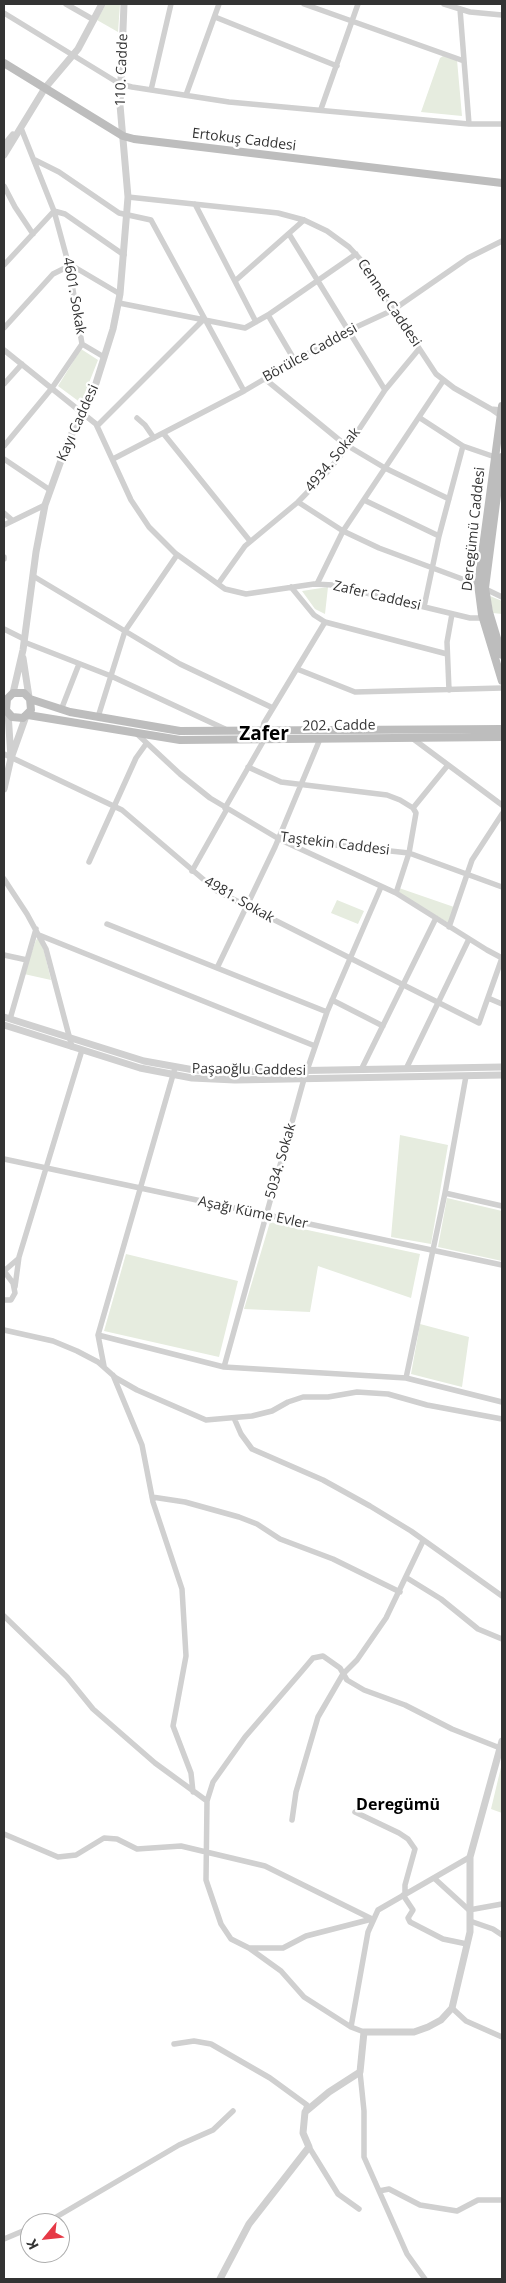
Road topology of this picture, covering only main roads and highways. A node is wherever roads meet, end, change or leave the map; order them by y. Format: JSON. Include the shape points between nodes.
{"nodes":[{"id":1,"x":4,"y":63,"type":"edge"},
{"id":2,"x":502,"y":183,"type":"edge"},
{"id":3,"x":502,"y":412,"type":"edge"},
{"id":4,"x":499,"y":457,"type":"edge"},
{"id":5,"x":500,"y":497,"type":"edge"},
{"id":6,"x":487,"y":618,"type":"junction"},
{"id":7,"x":502,"y":655,"type":"edge"},
{"id":8,"x":502,"y":681,"type":"edge"},
{"id":9,"x":10,"y":693,"type":"edge"},
{"id":10,"x":30,"y":698,"type":"junction"},
{"id":11,"x":6,"y":710,"type":"edge"},
{"id":12,"x":27,"y":716,"type":"junction"},
{"id":13,"x":502,"y":729,"type":"edge"},
{"id":14,"x":502,"y":737,"type":"edge"}],
"edges":[{"from":1,"to":2,"type":"main road","name":"Ertokuş Caddesi","via":[[123,136]]},
{"from":3,"to":4,"type":"main road","name":"Deregümü Caddesi"},
{"from":4,"to":5,"type":"main road","name":"Deregümü Caddesi"},
{"from":4,"to":6,"type":"main road","name":"Deregümü Caddesi","via":[[478,586]]},
{"from":5,"to":6,"type":"main road","name":"Deregümü Caddesi","via":[[486,569]]},
{"from":6,"to":7,"type":"main road","name":"Deregümü Caddesi"},
{"from":6,"to":8,"type":"main road","name":"Deregümü Caddesi"},
{"from":9,"to":10,"type":"main road","via":[[22,692]]},
{"from":9,"to":11,"type":"main road"},
{"from":10,"to":12,"type":"main road","via":[[32,707]]},
{"from":10,"to":13,"type":"main road","name":"202. Cadde","via":[[61,710],[170,730]]},
{"from":11,"to":12,"type":"main road","via":[[18,718]]},
{"from":12,"to":14,"type":"main road","name":"202. Cadde","via":[[180,740]]}]}
